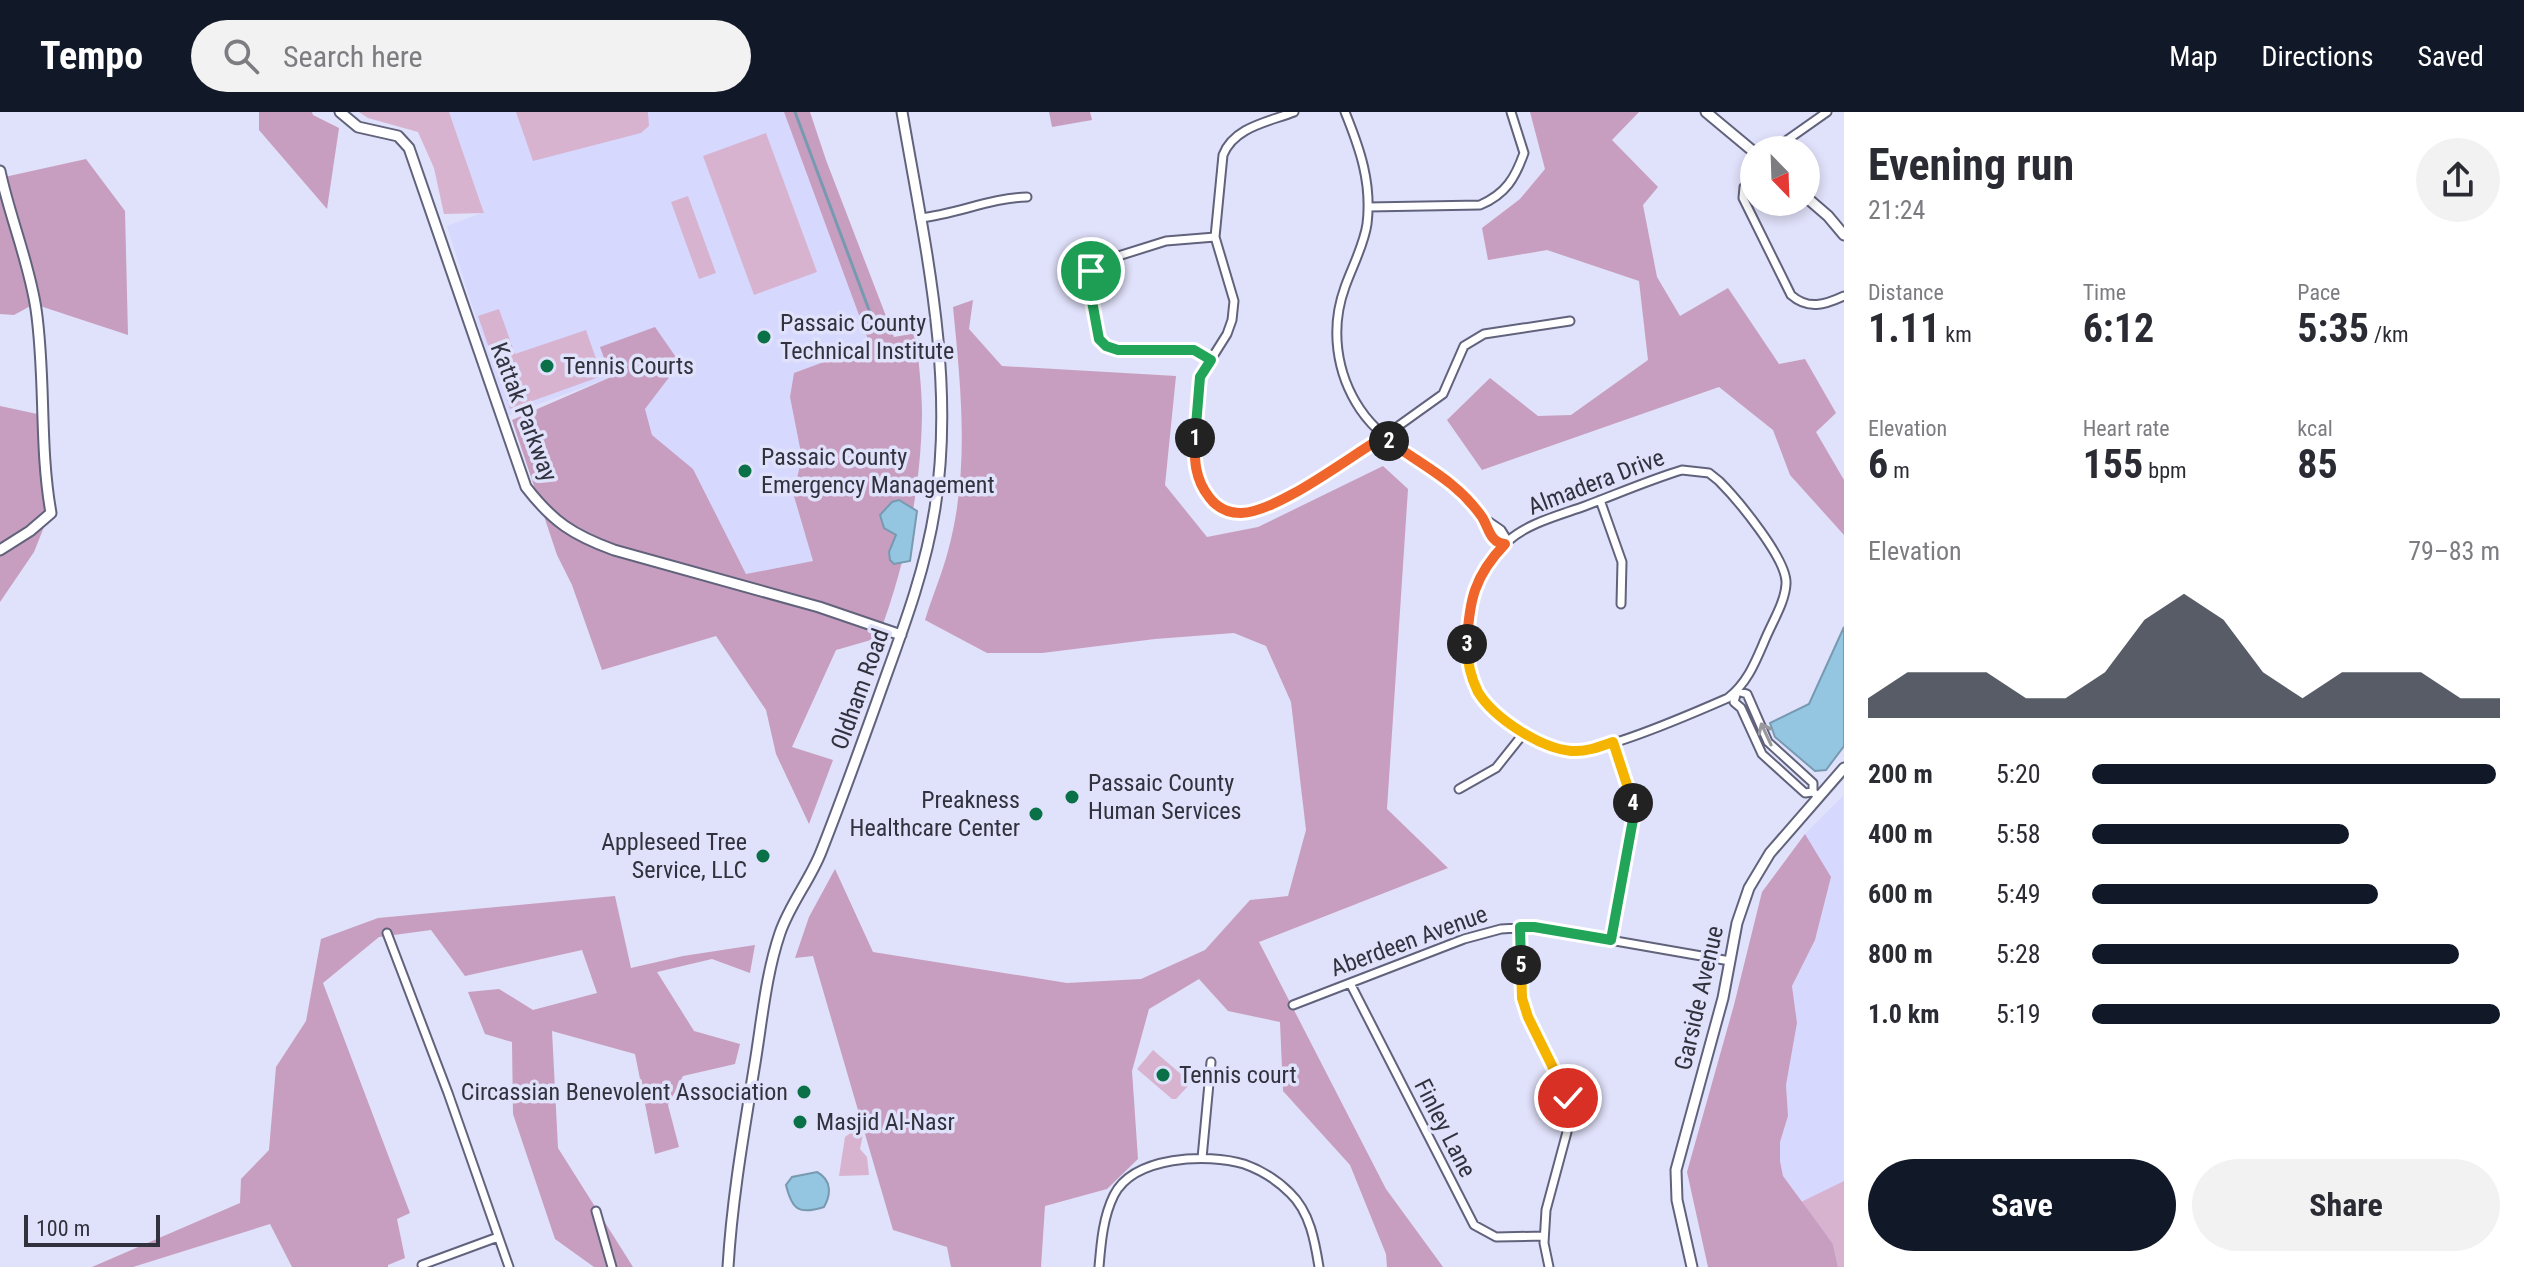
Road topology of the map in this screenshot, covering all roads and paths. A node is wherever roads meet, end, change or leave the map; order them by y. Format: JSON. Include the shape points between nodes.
{"nodes":[{"id":1,"x":340,"y":112,"type":"edge"},
{"id":2,"x":902,"y":112,"type":"edge"},
{"id":3,"x":1294,"y":112,"type":"edge"},
{"id":4,"x":1345,"y":112,"type":"edge"},
{"id":5,"x":1511,"y":112,"type":"edge"},
{"id":6,"x":1706,"y":112,"type":"edge"},
{"id":7,"x":1827,"y":112,"type":"edge"},
{"id":8,"x":1793,"y":136,"type":"edge"},
{"id":9,"x":1740,"y":140,"type":"edge"},
{"id":10,"x":0,"y":171,"type":"edge"},
{"id":11,"x":1027,"y":197,"type":"dead end"},
{"id":12,"x":1368,"y":207,"type":"junction"},
{"id":13,"x":1820,"y":209,"type":"edge"},
{"id":14,"x":1752,"y":216,"type":"edge"},
{"id":15,"x":920,"y":218,"type":"junction"},
{"id":16,"x":1844,"y":235,"type":"edge"},
{"id":17,"x":1215,"y":237,"type":"junction"},
{"id":18,"x":1844,"y":296,"type":"edge"},
{"id":19,"x":1570,"y":321,"type":"dead end"},
{"id":20,"x":1211,"y":360,"type":"junction"},
{"id":21,"x":1383,"y":437,"type":"junction"},
{"id":22,"x":1600,"y":500,"type":"junction"},
{"id":23,"x":1505,"y":544,"type":"junction"},
{"id":24,"x":0,"y":550,"type":"edge"},
{"id":25,"x":1621,"y":604,"type":"dead end"},
{"id":26,"x":901,"y":635,"type":"junction"},
{"id":27,"x":1737,"y":691,"type":"junction"},
{"id":28,"x":1524,"y":733,"type":"junction"},
{"id":29,"x":1613,"y":742,"type":"junction"},
{"id":30,"x":1844,"y":768,"type":"edge"},
{"id":31,"x":1459,"y":789,"type":"dead end"},
{"id":32,"x":1816,"y":794,"type":"junction"},
{"id":33,"x":1520,"y":927,"type":"junction"},
{"id":34,"x":387,"y":933,"type":"dead end"},
{"id":35,"x":1611,"y":940,"type":"junction"},
{"id":36,"x":1730,"y":961,"type":"junction"},
{"id":37,"x":1350,"y":983,"type":"junction"},
{"id":38,"x":1293,"y":1005,"type":"dead end"},
{"id":39,"x":1211,"y":1062,"type":"dead end"},
{"id":40,"x":1202,"y":1158,"type":"junction"},
{"id":41,"x":596,"y":1211,"type":"dead end"},
{"id":42,"x":1544,"y":1236,"type":"junction"},
{"id":43,"x":498,"y":1237,"type":"junction"},
{"id":44,"x":422,"y":1265,"type":"edge"},
{"id":45,"x":509,"y":1267,"type":"edge"},
{"id":46,"x":612,"y":1267,"type":"edge"},
{"id":47,"x":728,"y":1267,"type":"edge"},
{"id":48,"x":1099,"y":1267,"type":"edge"},
{"id":49,"x":1319,"y":1267,"type":"edge"},
{"id":50,"x":1549,"y":1267,"type":"edge"},
{"id":51,"x":1692,"y":1267,"type":"edge"}],
"edges":[{"from":1,"to":26,"type":"street","name":"Kattak Parkway","via":[[358,127],[398,136],[409,148],[526,487],[558,523],[614,550]]},
{"from":2,"to":15,"type":"street","name":"Oldham Road"},
{"from":3,"to":17,"type":"street","via":[[1239,133],[1228,143]]},
{"from":4,"to":12,"type":"street","via":[[1365,165]]},
{"from":5,"to":12,"type":"street","via":[[1524,153],[1513,180],[1496,198],[1480,205]]},
{"from":6,"to":9,"type":"street"},
{"from":7,"to":8,"type":"street"},
{"from":10,"to":24,"type":"street","via":[[36,310],[51,513]]},
{"from":11,"to":15,"type":"street","via":[[1002,197]]},
{"from":12,"to":21,"type":"street","via":[[1340,302],[1337,337],[1349,390]]},
{"from":13,"to":16,"type":"street"},
{"from":14,"to":18,"type":"street","via":[[1791,295],[1812,306]]},
{"from":15,"to":26,"type":"street","name":"Oldham Road","via":[[942,412],[931,532]]},
{"from":17,"to":20,"type":"street","via":[[1234,301],[1227,334]]},
{"from":17,"to":20,"type":"street","via":[[1166,241],[1096,263],[1089,278],[1099,339],[1106,346],[1194,350]]},
{"from":19,"to":21,"type":"street","via":[[1484,334],[1469,342],[1443,394]]},
{"from":20,"to":21,"type":"street","via":[[1198,387],[1194,462],[1205,493],[1220,508],[1244,513],[1279,501]]},
{"from":21,"to":23,"type":"street","via":[[1443,476],[1501,530]]},
{"from":22,"to":23,"type":"street","name":"Almadera Drive","via":[[1528,528]]},
{"from":22,"to":25,"type":"street","via":[[1622,562]]},
{"from":22,"to":27,"type":"street","name":"Almadera Drive","via":[[1682,470],[1709,473],[1777,555],[1786,578],[1785,593],[1751,672]]},
{"from":23,"to":28,"type":"street","name":"Almadera Drive","via":[[1487,565],[1471,598],[1467,657],[1482,698]]},
{"from":26,"to":47,"type":"street","name":"Oldham Road","via":[[820,854],[779,935],[747,1113]]},
{"from":27,"to":29,"type":"street","name":"Almadera Drive","via":[[1716,704]]},
{"from":32,"to":27,"type":"street","one_way":true,"via":[[1813,783],[1768,742],[1747,694]]},
{"from":27,"to":32,"type":"street","via":[[1734,702],[1762,754],[1805,793]]},
{"from":28,"to":29,"type":"street","name":"Almadera Drive","via":[[1570,751]]},
{"from":28,"to":31,"type":"street","via":[[1496,768]]},
{"from":29,"to":35,"type":"street","via":[[1634,814]]},
{"from":30,"to":32,"type":"street","name":"Garside Avenue"},
{"from":32,"to":36,"type":"street","name":"Garside Avenue","via":[[1754,880],[1742,904]]},
{"from":33,"to":35,"type":"street","name":"Aberdeen Avenue"},
{"from":33,"to":37,"type":"street","name":"Aberdeen Avenue","via":[[1488,931]]},
{"from":33,"to":42,"type":"street","via":[[1525,1008],[1570,1108]]},
{"from":34,"to":43,"type":"street"},
{"from":35,"to":36,"type":"street","name":"Aberdeen Avenue"},
{"from":36,"to":51,"type":"street","name":"Garside Avenue","via":[[1676,1170]]},
{"from":37,"to":38,"type":"street","name":"Aberdeen Avenue"},
{"from":37,"to":42,"type":"street","name":"Finley Lane","via":[[1474,1225],[1496,1237]]},
{"from":39,"to":40,"type":"street"},
{"from":40,"to":48,"type":"street","via":[[1161,1162],[1135,1173],[1115,1193],[1102,1232]]},
{"from":40,"to":49,"type":"street","via":[[1264,1173],[1292,1195],[1306,1217]]},
{"from":41,"to":46,"type":"street"},
{"from":42,"to":50,"type":"street"},
{"from":43,"to":44,"type":"street"},
{"from":43,"to":45,"type":"street"}]}
